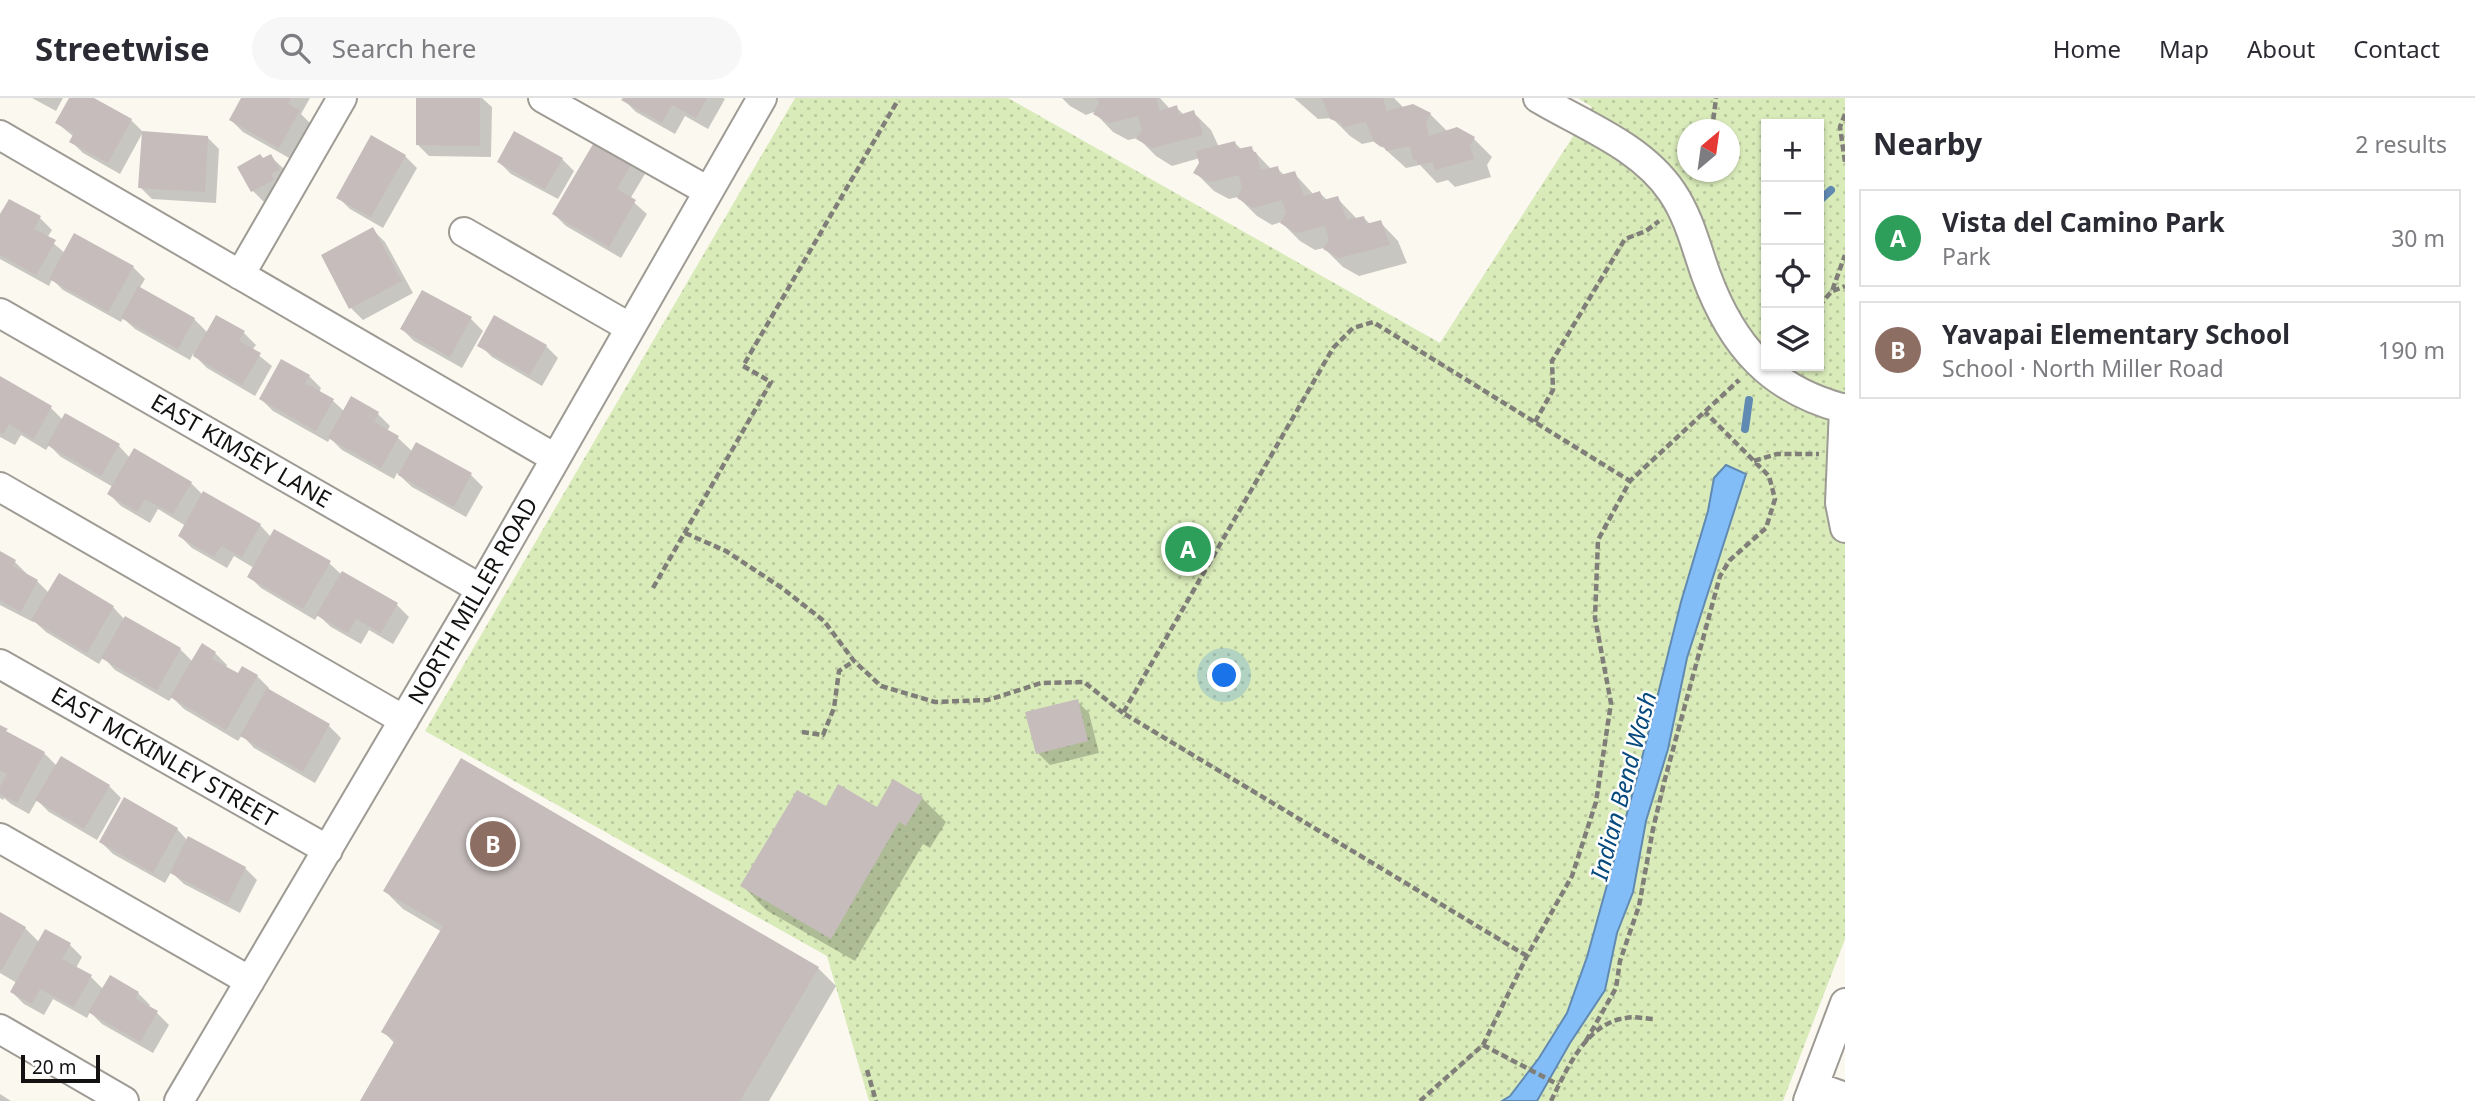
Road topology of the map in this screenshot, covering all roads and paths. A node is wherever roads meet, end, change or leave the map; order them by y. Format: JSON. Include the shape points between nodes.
{"nodes":[{"id":1,"x":342,"y":98,"type":"edge"},
{"id":2,"x":542,"y":98,"type":"edge"},
{"id":3,"x":762,"y":98,"type":"edge"},
{"id":4,"x":1538,"y":98,"type":"edge"},
{"id":5,"x":1716,"y":98,"type":"edge"},
{"id":6,"x":898,"y":100,"type":"edge"},
{"id":7,"x":1845,"y":114,"type":"edge"},
{"id":8,"x":1713,"y":119,"type":"edge"},
{"id":9,"x":0,"y":135,"type":"edge"},
{"id":10,"x":1845,"y":162,"type":"edge"},
{"id":11,"x":708,"y":191,"type":"junction"},
{"id":12,"x":464,"y":232,"type":"dead end"},
{"id":13,"x":1625,"y":239,"type":"dead end"},
{"id":14,"x":1845,"y":255,"type":"edge"},
{"id":15,"x":240,"y":275,"type":"junction"},
{"id":16,"x":1845,"y":286,"type":"edge"},
{"id":17,"x":1832,"y":291,"type":"junction"},
{"id":18,"x":1824,"y":300,"type":"edge"},
{"id":19,"x":0,"y":313,"type":"edge"},
{"id":20,"x":629,"y":327,"type":"junction"},
{"id":21,"x":1744,"y":374,"type":"dead end"},
{"id":22,"x":1844,"y":409,"type":"edge"},
{"id":23,"x":1705,"y":412,"type":"junction"},
{"id":24,"x":1535,"y":422,"type":"junction"},
{"id":25,"x":1822,"y":453,"type":"dead end"},
{"id":26,"x":555,"y":458,"type":"junction"},
{"id":27,"x":1754,"y":461,"type":"junction"},
{"id":28,"x":1630,"y":481,"type":"junction"},
{"id":29,"x":0,"y":487,"type":"edge"},
{"id":30,"x":1845,"y":528,"type":"edge"},
{"id":31,"x":685,"y":533,"type":"junction"},
{"id":32,"x":653,"y":588,"type":"dead end"},
{"id":33,"x":481,"y":589,"type":"junction"},
{"id":34,"x":854,"y":661,"type":"junction"},
{"id":35,"x":0,"y":664,"type":"edge"},
{"id":36,"x":1123,"y":713,"type":"junction"},
{"id":37,"x":404,"y":720,"type":"junction"},
{"id":38,"x":802,"y":732,"type":"dead end"},
{"id":39,"x":0,"y":838,"type":"edge"},
{"id":40,"x":328,"y":850,"type":"junction"},
{"id":41,"x":1527,"y":956,"type":"junction"},
{"id":42,"x":250,"y":981,"type":"junction"},
{"id":43,"x":1845,"y":1003,"type":"edge"},
{"id":44,"x":1654,"y":1019,"type":"dead end"},
{"id":45,"x":0,"y":1030,"type":"edge"},
{"id":46,"x":1586,"y":1041,"type":"junction"},
{"id":47,"x":1483,"y":1045,"type":"junction"},
{"id":48,"x":867,"y":1070,"type":"dead end"},
{"id":49,"x":1559,"y":1085,"type":"junction"},
{"id":50,"x":1811,"y":1093,"type":"edge"},
{"id":51,"x":1845,"y":1097,"type":"edge"},
{"id":52,"x":124,"y":1101,"type":"edge"},
{"id":53,"x":179,"y":1101,"type":"edge"},
{"id":54,"x":876,"y":1101,"type":"edge"},
{"id":55,"x":1420,"y":1101,"type":"edge"},
{"id":56,"x":1551,"y":1101,"type":"edge"}],
"edges":[{"from":1,"to":15,"type":"street"},
{"from":2,"to":11,"type":"street"},
{"from":3,"to":11,"type":"street","name":"NORTH MILLER ROAD"},
{"from":4,"to":22,"type":"street","via":[[1623,146],[1656,173],[1684,211],[1719,306],[1743,347],[1790,388]]},
{"from":5,"to":8,"type":"path"},
{"from":6,"to":31,"type":"path","via":[[743,366],[771,382]]},
{"from":7,"to":10,"type":"path","via":[[1840,127]]},
{"from":9,"to":15,"type":"street"},
{"from":11,"to":20,"type":"street","name":"NORTH MILLER ROAD"},
{"from":12,"to":20,"type":"street"},
{"from":13,"to":24,"type":"path","via":[[1552,361],[1553,390]]},
{"from":14,"to":17,"type":"path"},
{"from":15,"to":26,"type":"street"},
{"from":16,"to":17,"type":"path"},
{"from":17,"to":18,"type":"path"},
{"from":19,"to":33,"type":"street","name":"EAST KIMSEY LANE"},
{"from":20,"to":26,"type":"street","name":"NORTH MILLER ROAD"},
{"from":21,"to":23,"type":"path"},
{"from":22,"to":30,"type":"street","via":[[1840,502]]},
{"from":23,"to":27,"type":"path"},
{"from":23,"to":28,"type":"path"},
{"from":24,"to":28,"type":"path"},
{"from":24,"to":36,"type":"path","via":[[1373,322],[1353,328],[1333,348]]},
{"from":25,"to":27,"type":"path","via":[[1777,454]]},
{"from":26,"to":33,"type":"street","name":"NORTH MILLER ROAD"},
{"from":27,"to":46,"type":"path","via":[[1769,476],[1775,499],[1766,528],[1730,560],[1720,576],[1616,988]]},
{"from":28,"to":41,"type":"path","via":[[1598,540],[1595,618],[1611,703],[1596,802],[1572,876]]},
{"from":29,"to":37,"type":"street"},
{"from":31,"to":32,"type":"path"},
{"from":31,"to":34,"type":"path","via":[[726,551],[782,587],[824,621]]},
{"from":33,"to":37,"type":"street","name":"NORTH MILLER ROAD"},
{"from":34,"to":36,"type":"path","via":[[881,686],[935,702],[988,700],[1041,682],[1084,682]]},
{"from":34,"to":38,"type":"path","via":[[839,671],[834,708],[823,735]]},
{"from":35,"to":40,"type":"street","name":"EAST MCKINLEY STREET"},
{"from":36,"to":41,"type":"path"},
{"from":37,"to":40,"type":"street","name":"NORTH MILLER ROAD"},
{"from":39,"to":42,"type":"street"},
{"from":40,"to":42,"type":"street","name":"NORTH MILLER ROAD"},
{"from":41,"to":47,"type":"path"},
{"from":42,"to":53,"type":"street","name":"NORTH MILLER ROAD"},
{"from":43,"to":50,"type":"street"},
{"from":44,"to":46,"type":"path","via":[[1626,1017],[1602,1027]]},
{"from":45,"to":52,"type":"street"},
{"from":46,"to":49,"type":"path"},
{"from":47,"to":49,"type":"path"},
{"from":47,"to":55,"type":"path"},
{"from":48,"to":54,"type":"path"},
{"from":49,"to":56,"type":"path"},
{"from":50,"to":51,"type":"street"}]}
